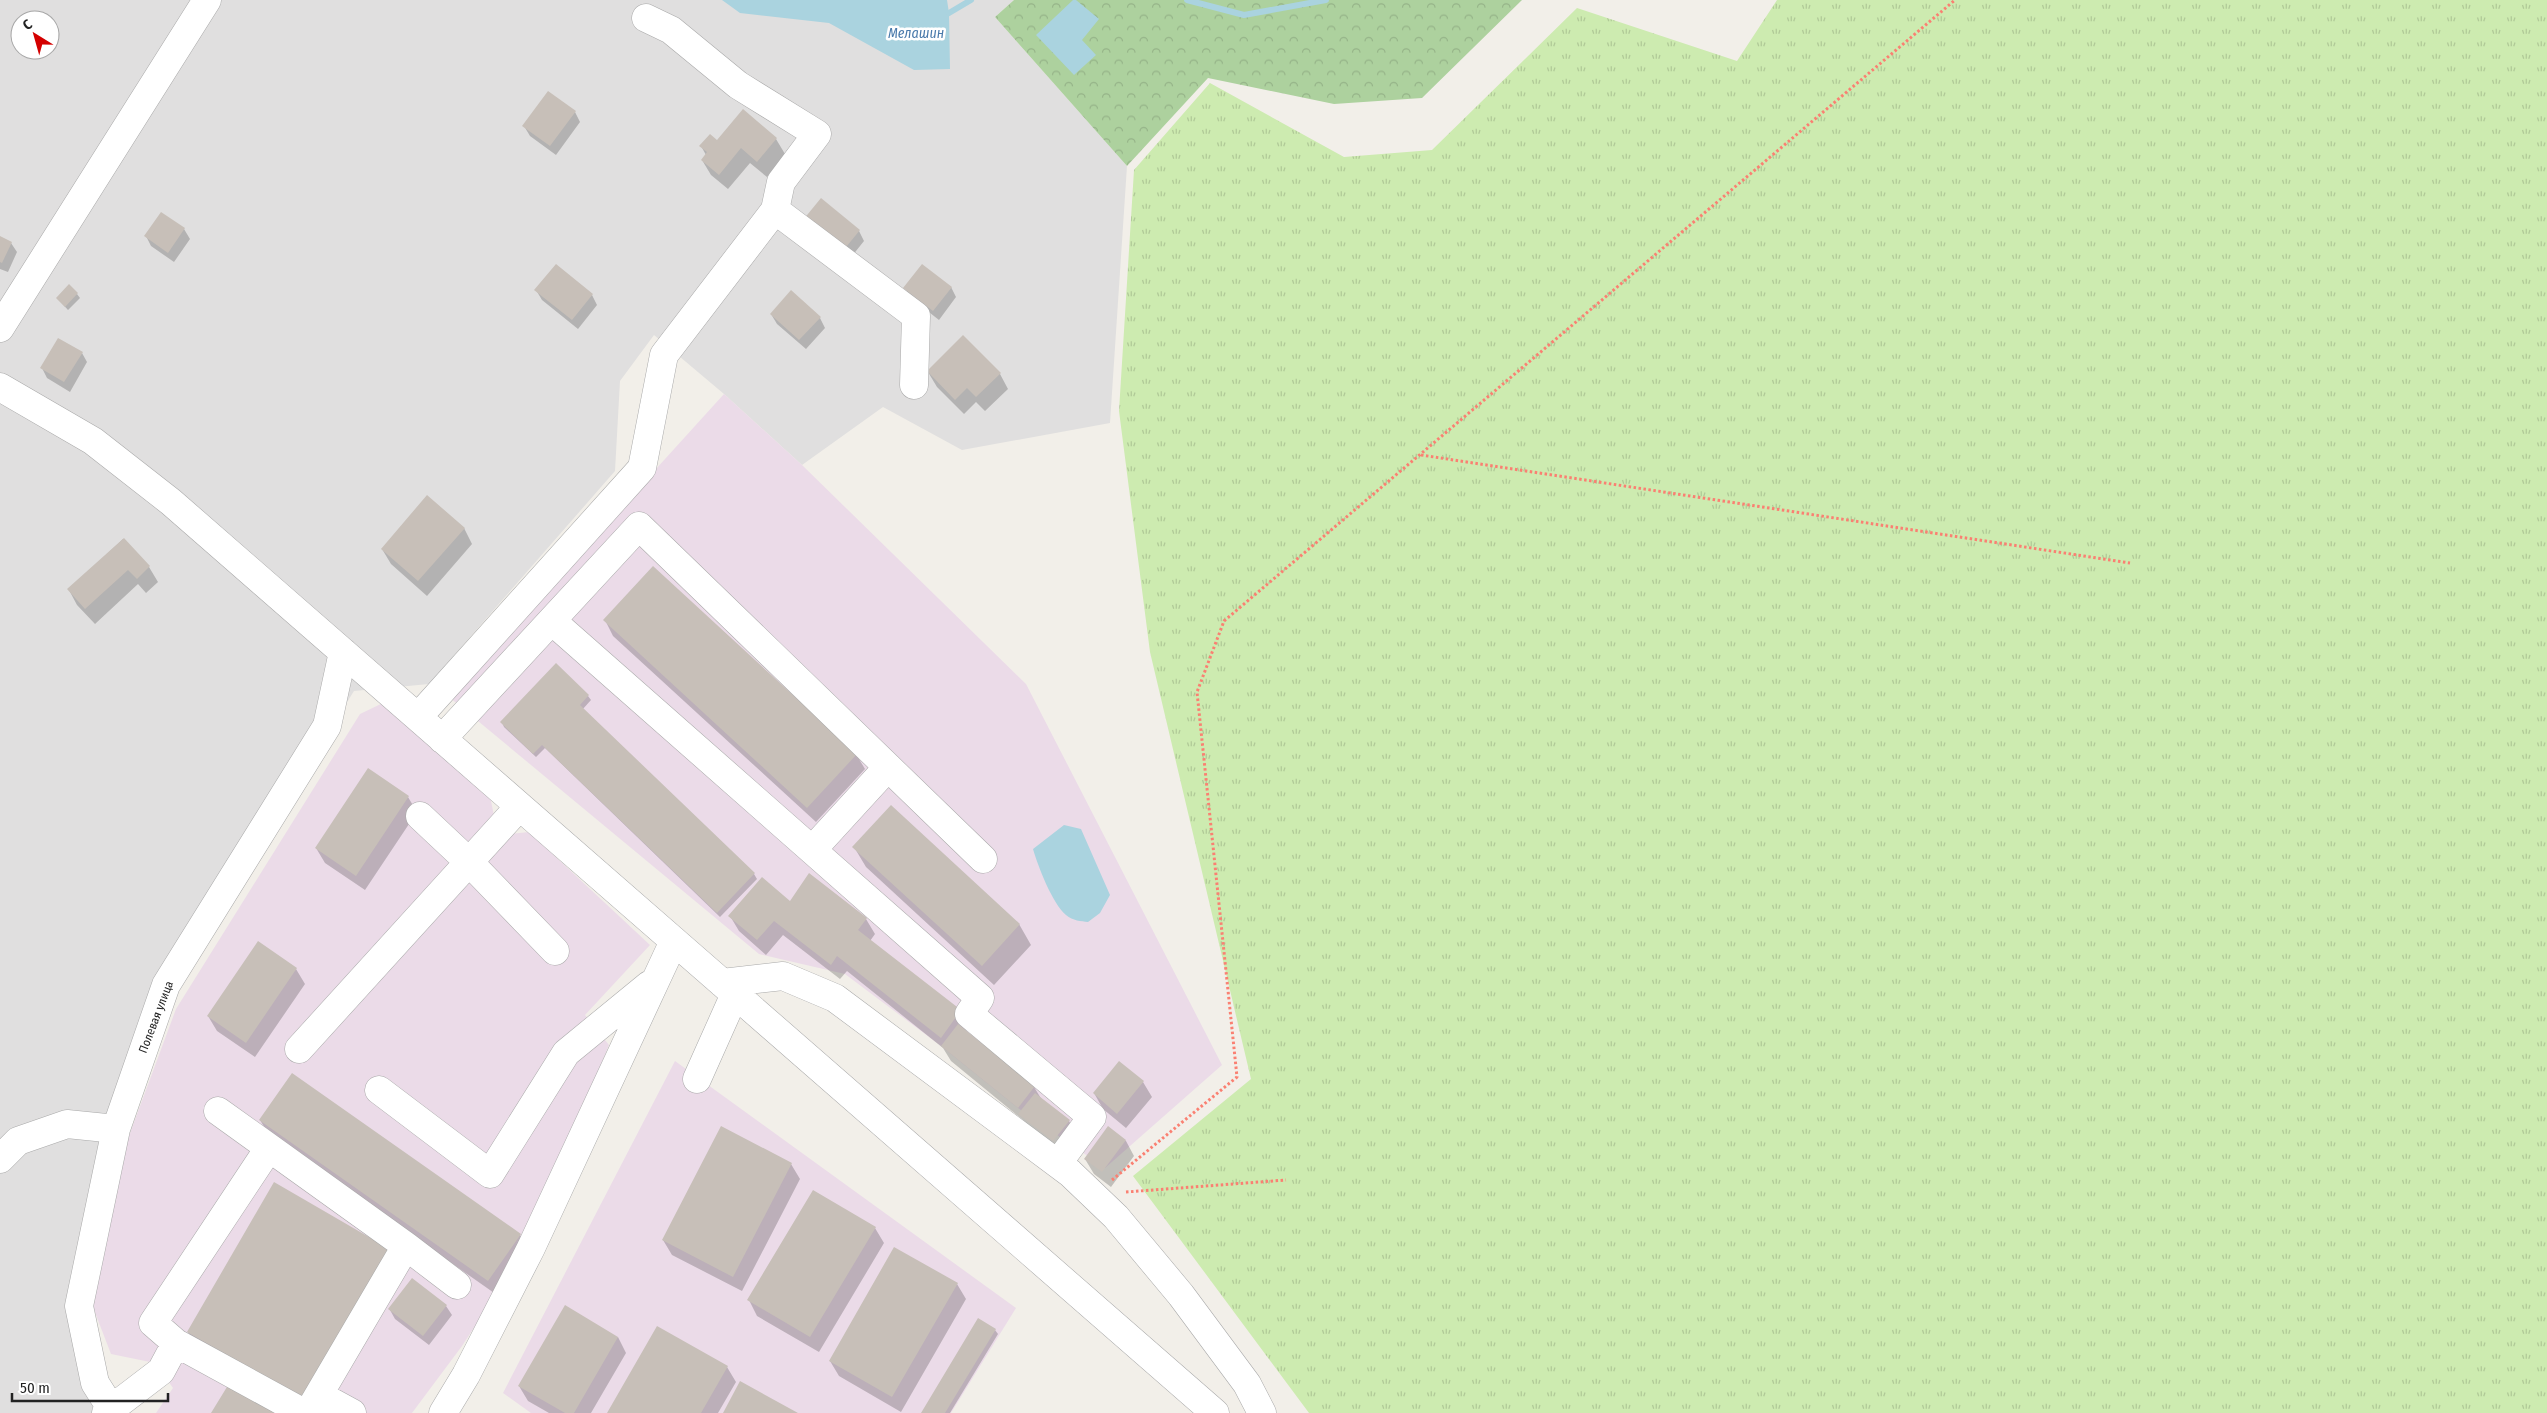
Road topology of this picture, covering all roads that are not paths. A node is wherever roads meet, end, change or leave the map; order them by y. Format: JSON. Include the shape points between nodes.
{"nodes":[{"id":1,"x":207,"y":0,"type":"edge"},
{"id":2,"x":646,"y":18,"type":"dead end"},
{"id":3,"x":775,"y":210,"type":"junction"},
{"id":4,"x":0,"y":328,"type":"edge"},
{"id":5,"x":914,"y":385,"type":"dead end"},
{"id":6,"x":0,"y":387,"type":"edge"},
{"id":7,"x":552,"y":621,"type":"junction"},
{"id":8,"x":343,"y":652,"type":"junction"},
{"id":9,"x":418,"y":717,"type":"junction"},
{"id":10,"x":442,"y":739,"type":"junction"},
{"id":11,"x":888,"y":767,"type":"junction"},
{"id":12,"x":519,"y":807,"type":"junction"},
{"id":13,"x":420,"y":816,"type":"dead end"},
{"id":14,"x":812,"y":850,"type":"junction"},
{"id":15,"x":983,"y":859,"type":"dead end"},
{"id":16,"x":469,"y":862,"type":"junction"},
{"id":17,"x":674,"y":941,"type":"junction"},
{"id":18,"x":555,"y":951,"type":"dead end"},
{"id":19,"x":656,"y":979,"type":"junction"},
{"id":20,"x":729,"y":988,"type":"junction"},
{"id":21,"x":299,"y":1049,"type":"dead end"},
{"id":22,"x":697,"y":1079,"type":"dead end"},
{"id":23,"x":379,"y":1090,"type":"dead end"},
{"id":24,"x":218,"y":1111,"type":"dead end"},
{"id":25,"x":116,"y":1129,"type":"junction"},
{"id":26,"x":269,"y":1148,"type":"junction"},
{"id":27,"x":0,"y":1159,"type":"edge"},
{"id":28,"x":1058,"y":1163,"type":"junction"},
{"id":29,"x":406,"y":1246,"type":"junction"},
{"id":30,"x":458,"y":1285,"type":"dead end"},
{"id":31,"x":176,"y":1343,"type":"junction"},
{"id":32,"x":310,"y":1407,"type":"edge"},
{"id":33,"x":110,"y":1411,"type":"edge"},
{"id":34,"x":352,"y":1413,"type":"edge"},
{"id":35,"x":443,"y":1413,"type":"edge"},
{"id":36,"x":1215,"y":1413,"type":"edge"},
{"id":37,"x":1262,"y":1413,"type":"edge"}],
"edges":[{"from":1,"to":4,"type":"street"},
{"from":2,"to":3,"type":"street","via":[[671,30],[738,85],[817,134],[781,182]]},
{"from":3,"to":5,"type":"street","via":[[916,316]]},
{"from":3,"to":9,"type":"street","via":[[664,355],[642,468]]},
{"from":6,"to":8,"type":"street","via":[[93,441],[171,502]]},
{"from":7,"to":10,"type":"street"},
{"from":7,"to":11,"type":"street","via":[[639,526]]},
{"from":7,"to":14,"type":"street"},
{"from":8,"to":9,"type":"street"},
{"from":8,"to":25,"type":"street","name":"Полевая улица","via":[[327,726],[166,985]]},
{"from":9,"to":10,"type":"street"},
{"from":10,"to":12,"type":"street"},
{"from":11,"to":14,"type":"street"},
{"from":11,"to":15,"type":"street"},
{"from":12,"to":16,"type":"street"},
{"from":12,"to":17,"type":"street"},
{"from":13,"to":16,"type":"street"},
{"from":14,"to":28,"type":"street","via":[[980,998],[969,1014],[1092,1117]]},
{"from":16,"to":18,"type":"street"},
{"from":16,"to":21,"type":"street"},
{"from":17,"to":19,"type":"street"},
{"from":17,"to":20,"type":"street"},
{"from":19,"to":23,"type":"street","via":[[566,1053],[490,1174]]},
{"from":19,"to":35,"type":"street","via":[[531,1248]]},
{"from":20,"to":22,"type":"street"},
{"from":20,"to":28,"type":"street","via":[[782,976],[835,998]]},
{"from":20,"to":36,"type":"street"},
{"from":24,"to":26,"type":"street"},
{"from":25,"to":27,"type":"street","via":[[67,1124],[18,1141]]},
{"from":25,"to":33,"type":"street","name":"Полевая улица","via":[[78,1306],[95,1383]]},
{"from":26,"to":29,"type":"street"},
{"from":26,"to":31,"type":"street","via":[[153,1322]]},
{"from":28,"to":37,"type":"street","via":[[1116,1217],[1181,1295],[1247,1384]]},
{"from":29,"to":30,"type":"street"},
{"from":29,"to":32,"type":"street"},
{"from":31,"to":32,"type":"street"},
{"from":31,"to":33,"type":"street","via":[[161,1371]]},
{"from":32,"to":34,"type":"street"}]}
